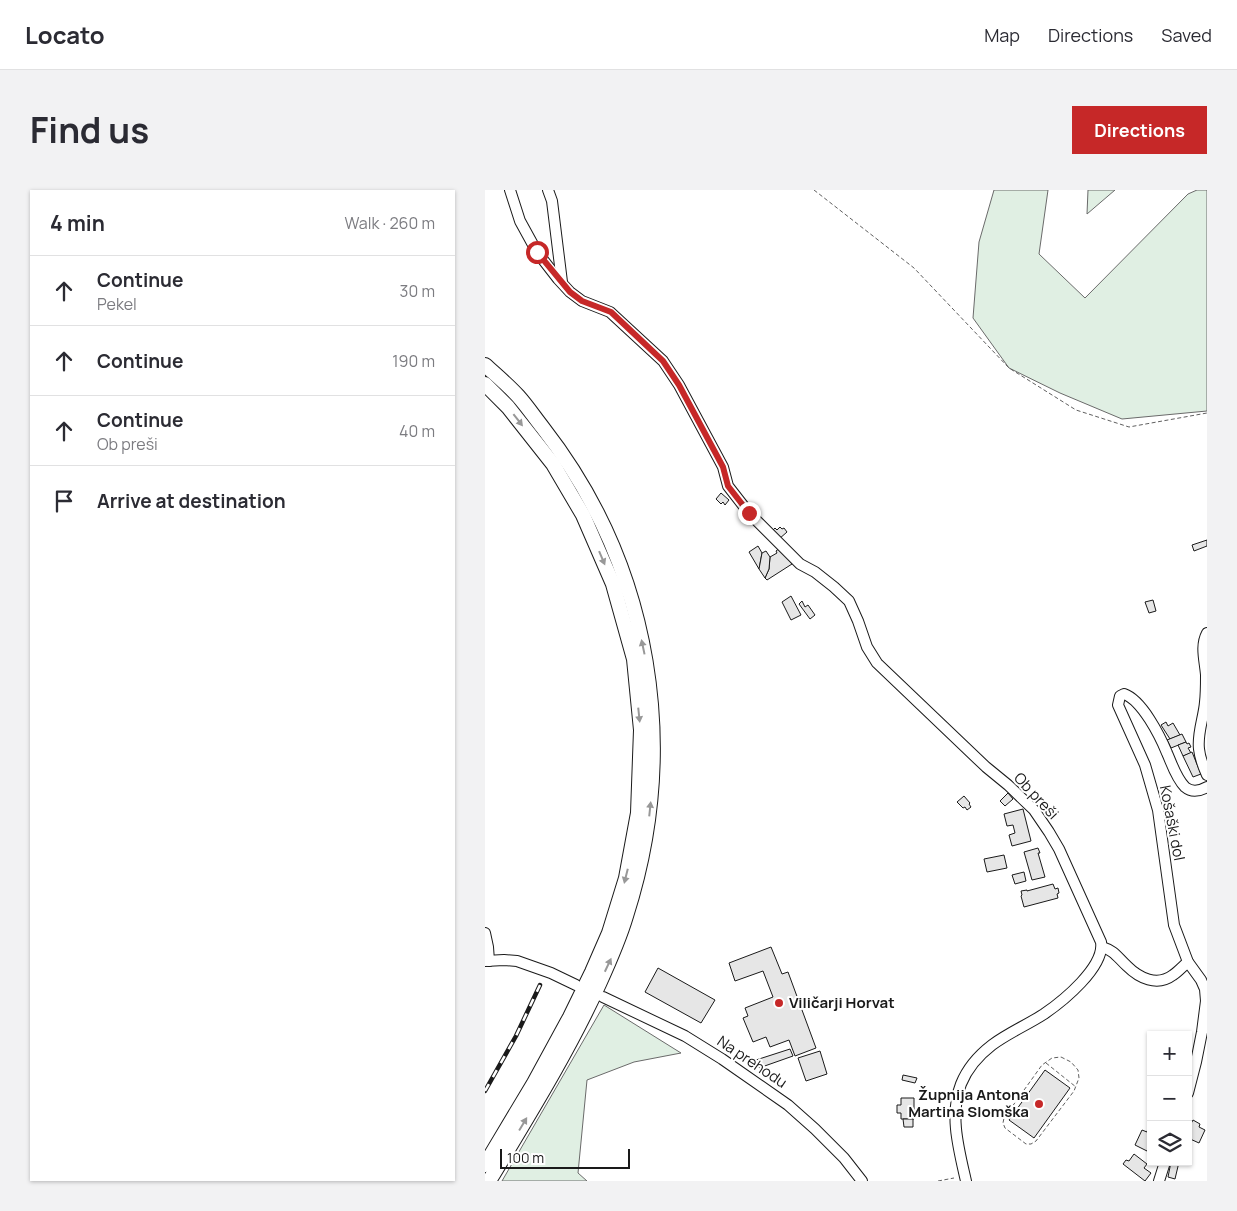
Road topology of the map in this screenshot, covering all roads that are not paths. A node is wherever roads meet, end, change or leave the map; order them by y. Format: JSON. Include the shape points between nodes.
{"nodes":[{"id":1,"x":510,"y":190,"type":"edge"},
{"id":2,"x":548,"y":190,"type":"edge"},
{"id":3,"x":562,"y":283,"type":"junction"},
{"id":4,"x":485,"y":365,"type":"edge"},
{"id":5,"x":485,"y":384,"type":"edge"},
{"id":6,"x":1207,"y":633,"type":"edge"},
{"id":7,"x":1207,"y":775,"type":"edge"},
{"id":8,"x":1207,"y":787,"type":"edge"},
{"id":9,"x":485,"y":933,"type":"edge"},
{"id":10,"x":1102,"y":947,"type":"junction"},
{"id":11,"x":487,"y":961,"type":"edge"},
{"id":12,"x":1188,"y":962,"type":"junction"},
{"id":13,"x":576,"y":985,"type":"dead end"},
{"id":14,"x":603,"y":998,"type":"dead end"},
{"id":15,"x":1192,"y":1078,"type":"edge"},
{"id":16,"x":485,"y":1165,"type":"edge"},
{"id":17,"x":1164,"y":1166,"type":"edge"},
{"id":18,"x":965,"y":1179,"type":"edge"},
{"id":19,"x":489,"y":1181,"type":"edge"},
{"id":20,"x":863,"y":1181,"type":"edge"},
{"id":21,"x":1159,"y":1181,"type":"edge"}],
"edges":[{"from":1,"to":3,"type":"street","name":"Ob preši","via":[[520,221],[537,252]]},
{"from":2,"to":3,"type":"street"},
{"from":3,"to":10,"type":"street","name":"Ob preši","via":[[582,301],[611,312],[663,361],[723,467],[728,486],[749,513],[800,564],[849,600],[867,647],[877,663],[1034,810],[1059,849]]},
{"from":19,"to":4,"type":"highway","one_way":true,"via":[[583,1019],[613,954],[641,865],[653,772],[653,724],[648,672],[639,630],[625,580],[595,509],[556,445],[518,396]]},
{"from":5,"to":16,"type":"highway","one_way":true,"via":[[508,406],[553,464],[583,516],[613,584],[634,659],[641,730],[638,813],[626,878],[609,933],[534,1083]]},
{"from":6,"to":7,"type":"street","via":[[1203,647],[1205,702],[1199,747]]},
{"from":8,"to":12,"type":"street","name":"Košaški dol","via":[[1196,791],[1187,789],[1177,778],[1164,746],[1140,706],[1131,696],[1120,696],[1119,705],[1145,765],[1158,810],[1174,925]]},
{"from":9,"to":11,"type":"street"},
{"from":10,"to":12,"type":"street","via":[[1110,950],[1134,973],[1152,981],[1172,976]]},
{"from":10,"to":18,"type":"street","via":[[1088,975],[1075,989],[1044,1014],[991,1046],[968,1070],[956,1104],[955,1128]]},
{"from":11,"to":13,"type":"street","via":[[517,961]]},
{"from":12,"to":15,"type":"street","name":"Košaški dol","via":[[1205,988],[1206,1001]]},
{"from":14,"to":20,"type":"street","name":"Na prehodu","via":[[685,1036],[749,1077],[815,1129]]},
{"from":17,"to":21,"type":"street"}]}
